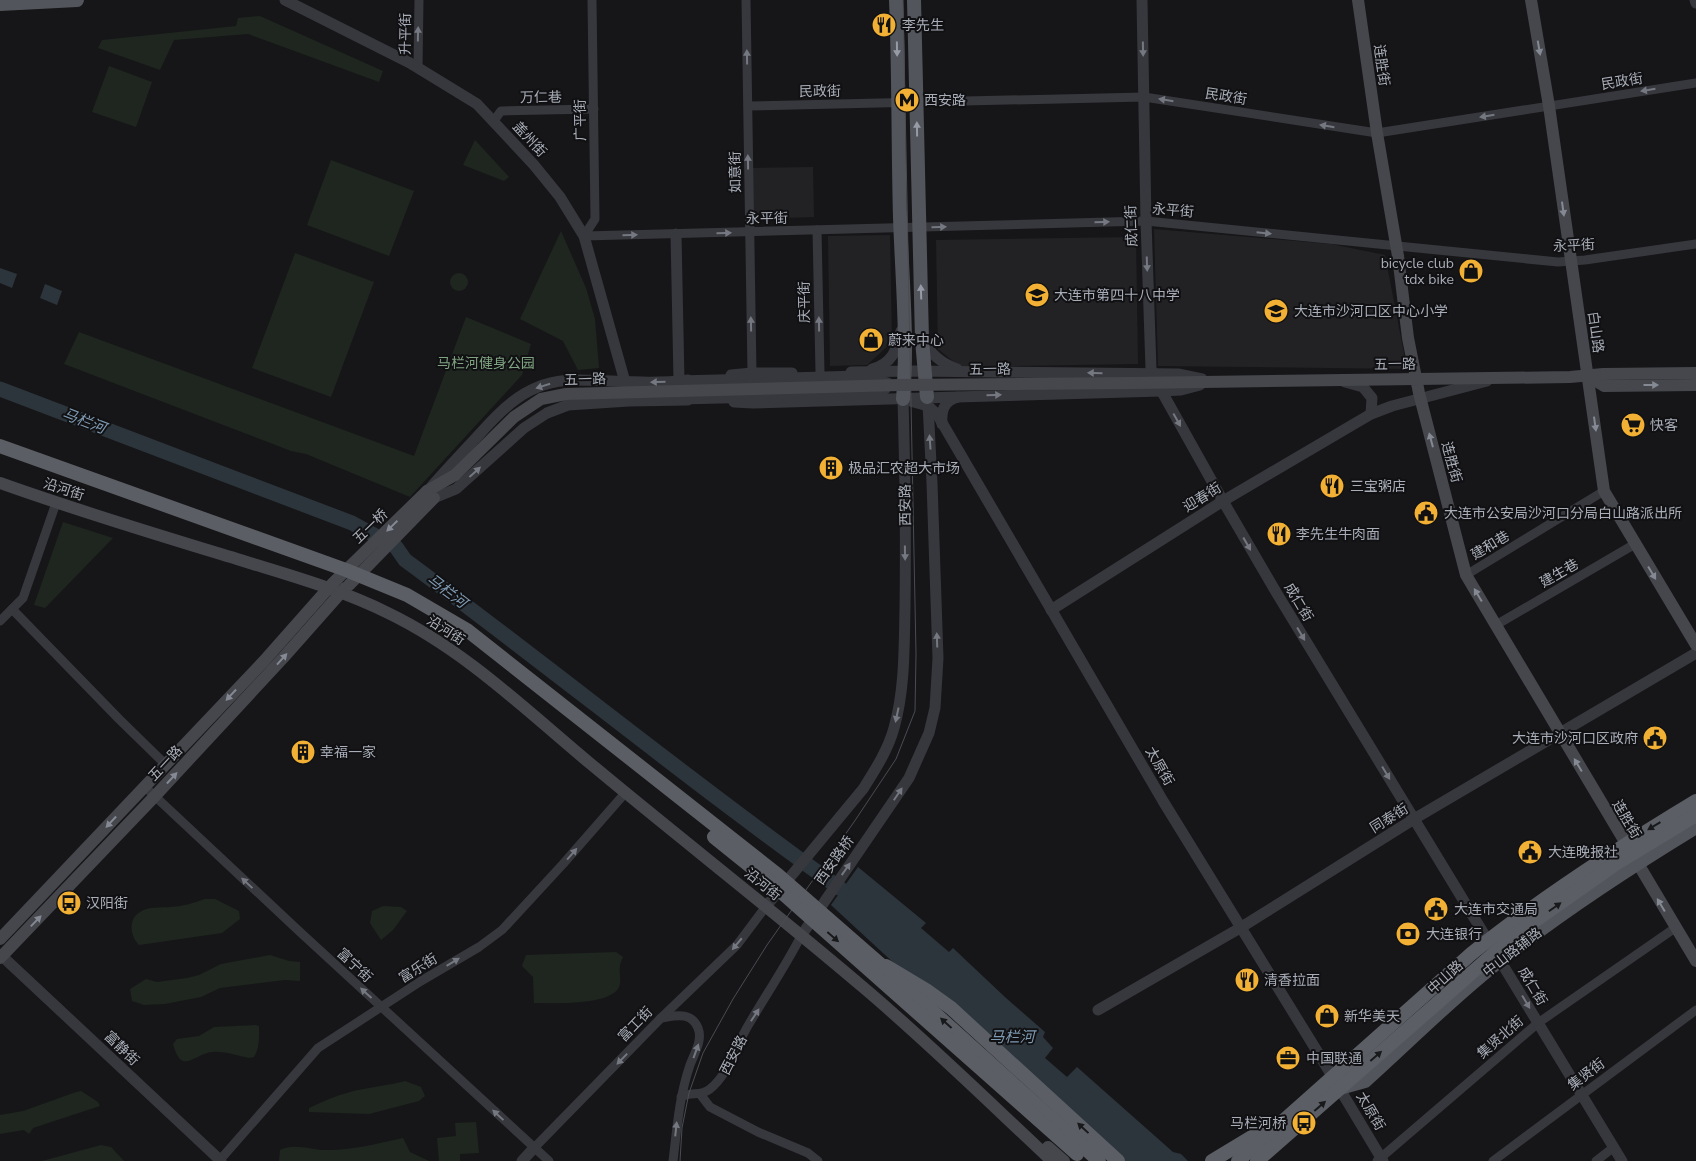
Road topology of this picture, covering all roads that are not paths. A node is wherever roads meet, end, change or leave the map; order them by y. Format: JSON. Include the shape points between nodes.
{"nodes":[{"id":1,"x":77,"y":0,"type":"edge"},
{"id":2,"x":285,"y":0,"type":"edge"},
{"id":3,"x":419,"y":0,"type":"edge"},
{"id":4,"x":592,"y":0,"type":"edge"},
{"id":5,"x":746,"y":0,"type":"edge"},
{"id":6,"x":896,"y":0,"type":"edge"},
{"id":7,"x":914,"y":0,"type":"edge"},
{"id":8,"x":1142,"y":0,"type":"edge"},
{"id":9,"x":1358,"y":0,"type":"edge"},
{"id":10,"x":1530,"y":0,"type":"edge"},
{"id":11,"x":0,"y":4,"type":"edge"},
{"id":12,"x":418,"y":68,"type":"junction"},
{"id":13,"x":1696,"y":83,"type":"edge"},
{"id":14,"x":1144,"y":97,"type":"junction"},
{"id":15,"x":917,"y":102,"type":"junction"},
{"id":16,"x":898,"y":103,"type":"junction"},
{"id":17,"x":748,"y":106,"type":"junction"},
{"id":18,"x":1549,"y":106,"type":"junction"},
{"id":19,"x":594,"y":109,"type":"junction"},
{"id":20,"x":493,"y":122,"type":"junction"},
{"id":21,"x":1377,"y":134,"type":"junction"},
{"id":22,"x":1146,"y":221,"type":"junction"},
{"id":23,"x":901,"y":228,"type":"junction"},
{"id":24,"x":919,"y":228,"type":"junction"},
{"id":25,"x":817,"y":230,"type":"junction"},
{"id":26,"x":749,"y":232,"type":"junction"},
{"id":27,"x":676,"y":234,"type":"junction"},
{"id":28,"x":584,"y":236,"type":"junction"},
{"id":29,"x":1696,"y":244,"type":"edge"},
{"id":30,"x":1396,"y":246,"type":"junction"},
{"id":31,"x":1570,"y":262,"type":"junction"},
{"id":32,"x":904,"y":316,"type":"junction"},
{"id":33,"x":922,"y":340,"type":"junction"},
{"id":34,"x":820,"y":372,"type":"junction"},
{"id":35,"x":863,"y":372,"type":"junction"},
{"id":36,"x":905,"y":372,"type":"junction"},
{"id":37,"x":926,"y":372,"type":"junction"},
{"id":38,"x":974,"y":372,"type":"junction"},
{"id":39,"x":752,"y":373,"type":"junction"},
{"id":40,"x":1696,"y":373,"type":"edge"},
{"id":41,"x":1588,"y":376,"type":"junction"},
{"id":42,"x":1504,"y":378,"type":"junction"},
{"id":43,"x":1416,"y":379,"type":"junction"},
{"id":44,"x":1339,"y":380,"type":"junction"},
{"id":45,"x":679,"y":381,"type":"junction"},
{"id":46,"x":626,"y":382,"type":"junction"},
{"id":47,"x":1158,"y":383,"type":"junction"},
{"id":48,"x":899,"y":385,"type":"junction"},
{"id":49,"x":1696,"y":385,"type":"edge"},
{"id":50,"x":961,"y":396,"type":"junction"},
{"id":51,"x":1420,"y":398,"type":"junction"},
{"id":52,"x":679,"y":400,"type":"junction"},
{"id":53,"x":903,"y":400,"type":"junction"},
{"id":54,"x":629,"y":401,"type":"junction"},
{"id":55,"x":856,"y":401,"type":"junction"},
{"id":56,"x":928,"y":402,"type":"junction"},
{"id":57,"x":1371,"y":414,"type":"junction"},
{"id":58,"x":904,"y":424,"type":"junction"},
{"id":59,"x":942,"y":424,"type":"junction"},
{"id":60,"x":0,"y":446,"type":"edge"},
{"id":61,"x":0,"y":453,"type":"edge"},
{"id":62,"x":0,"y":483,"type":"edge"},
{"id":63,"x":1604,"y":491,"type":"junction"},
{"id":64,"x":430,"y":495,"type":"junction"},
{"id":65,"x":1223,"y":502,"type":"junction"},
{"id":66,"x":56,"y":503,"type":"junction"},
{"id":67,"x":1635,"y":544,"type":"junction"},
{"id":68,"x":1466,"y":575,"type":"junction"},
{"id":69,"x":338,"y":587,"type":"junction"},
{"id":70,"x":12,"y":609,"type":"junction"},
{"id":71,"x":1051,"y":610,"type":"junction"},
{"id":72,"x":0,"y":621,"type":"edge"},
{"id":73,"x":1496,"y":625,"type":"junction"},
{"id":74,"x":1696,"y":645,"type":"edge"},
{"id":75,"x":1696,"y":653,"type":"edge"},
{"id":76,"x":1560,"y":734,"type":"junction"},
{"id":77,"x":166,"y":765,"type":"junction"},
{"id":78,"x":144,"y":786,"type":"junction"},
{"id":79,"x":626,"y":792,"type":"junction"},
{"id":80,"x":155,"y":796,"type":"junction"},
{"id":81,"x":1696,"y":800,"type":"edge"},
{"id":82,"x":843,"y":814,"type":"joint"},
{"id":83,"x":1696,"y":815,"type":"edge"},
{"id":84,"x":1414,"y":819,"type":"junction"},
{"id":85,"x":1696,"y":827,"type":"edge"},
{"id":86,"x":871,"y":834,"type":"joint"},
{"id":87,"x":1631,"y":854,"type":"junction"},
{"id":88,"x":767,"y":905,"type":"junction"},
{"id":89,"x":1240,"y":928,"type":"junction"},
{"id":90,"x":1675,"y":928,"type":"junction"},
{"id":91,"x":801,"y":936,"type":"junction"},
{"id":92,"x":0,"y":939,"type":"edge"},
{"id":93,"x":1495,"y":951,"type":"junction"},
{"id":94,"x":1,"y":956,"type":"edge"},
{"id":95,"x":1696,"y":961,"type":"edge"},
{"id":96,"x":880,"y":964,"type":"junction"},
{"id":97,"x":382,"y":1006,"type":"junction"},
{"id":98,"x":1098,"y":1010,"type":"dead end"},
{"id":99,"x":1696,"y":1010,"type":"edge"},
{"id":100,"x":661,"y":1018,"type":"junction"},
{"id":101,"x":1538,"y":1023,"type":"junction"},
{"id":102,"x":1336,"y":1082,"type":"junction"},
{"id":103,"x":700,"y":1094,"type":"junction"},
{"id":104,"x":1582,"y":1095,"type":"junction"},
{"id":105,"x":681,"y":1097,"type":"junction"},
{"id":106,"x":1295,"y":1110,"type":"junction"},
{"id":107,"x":1614,"y":1147,"type":"junction"},
{"id":108,"x":534,"y":1148,"type":"junction"},
{"id":109,"x":804,"y":1157,"type":"edge"},
{"id":110,"x":1380,"y":1160,"type":"edge"},
{"id":111,"x":220,"y":1161,"type":"edge"},
{"id":112,"x":522,"y":1161,"type":"edge"},
{"id":113,"x":550,"y":1161,"type":"edge"},
{"id":114,"x":673,"y":1161,"type":"edge"},
{"id":115,"x":818,"y":1161,"type":"edge"},
{"id":116,"x":1052,"y":1161,"type":"edge"},
{"id":117,"x":1064,"y":1161,"type":"edge"},
{"id":118,"x":1085,"y":1161,"type":"edge"},
{"id":119,"x":1099,"y":1161,"type":"edge"},
{"id":120,"x":1118,"y":1161,"type":"edge"},
{"id":121,"x":1212,"y":1161,"type":"edge"},
{"id":122,"x":1238,"y":1161,"type":"edge"},
{"id":123,"x":1257,"y":1161,"type":"edge"},
{"id":124,"x":1493,"y":1161,"type":"edge"},
{"id":125,"x":1596,"y":1161,"type":"edge"},
{"id":126,"x":1622,"y":1161,"type":"edge"}],
"edges":[{"from":1,"to":11,"type":"main road"},
{"from":2,"to":12,"type":"street","name":"盖州街"},
{"from":12,"to":3,"type":"street","name":"升平街","one_way":true},
{"from":4,"to":19,"type":"street","name":"广平街"},
{"from":17,"to":5,"type":"street","name":"如意街","one_way":true},
{"from":6,"to":16,"type":"main road","name":"西安路","one_way":true},
{"from":7,"to":15,"type":"main road"},
{"from":8,"to":14,"type":"street","name":"成仁街","one_way":true},
{"from":9,"to":21,"type":"main road","name":"连胜街"},
{"from":10,"to":18,"type":"main road","name":"白山路","one_way":true},
{"from":12,"to":20,"type":"street","name":"盖州街","via":[[477,104]]},
{"from":13,"to":18,"type":"street","name":"民政街","one_way":true},
{"from":14,"to":15,"type":"street","name":"民政街"},
{"from":21,"to":14,"type":"street","name":"民政街","one_way":true},
{"from":14,"to":22,"type":"street","name":"成仁街"},
{"from":15,"to":16,"type":"street","name":"民政街"},
{"from":24,"to":15,"type":"main road","one_way":true},
{"from":16,"to":17,"type":"street","name":"民政街"},
{"from":16,"to":23,"type":"main road","name":"西安路"},
{"from":26,"to":17,"type":"street","name":"如意街","one_way":true},
{"from":18,"to":21,"type":"street","name":"民政街","one_way":true},
{"from":18,"to":31,"type":"main road","name":"白山路","one_way":true},
{"from":19,"to":20,"type":"street","name":"万仁巷","via":[[501,111]]},
{"from":19,"to":28,"type":"street","name":"广平街","via":[[595,219]]},
{"from":20,"to":28,"type":"street","name":"盖州街","via":[[560,197]]},
{"from":21,"to":30,"type":"main road","name":"连胜街"},
{"from":24,"to":22,"type":"street","name":"永平街","one_way":true},
{"from":22,"to":30,"type":"street","name":"永平街","one_way":true},
{"from":22,"to":47,"type":"street","name":"成仁街","one_way":true,"via":[[1151,369]]},
{"from":23,"to":24,"type":"street","name":"永平街"},
{"from":23,"to":25,"type":"street","name":"永平街"},
{"from":23,"to":32,"type":"main road","name":"西安路"},
{"from":33,"to":24,"type":"main road","one_way":true},
{"from":25,"to":26,"type":"street","name":"永平街"},
{"from":34,"to":25,"type":"street","name":"庆平街","one_way":true},
{"from":27,"to":26,"type":"street","name":"永平街","one_way":true},
{"from":39,"to":26,"type":"street","name":"如意街","one_way":true},
{"from":28,"to":27,"type":"street","name":"永平街","one_way":true},
{"from":27,"to":45,"type":"street"},
{"from":28,"to":46,"type":"street","name":"盖州街"},
{"from":29,"to":31,"type":"street","name":"永平街"},
{"from":30,"to":31,"type":"street","name":"永平街"},
{"from":30,"to":43,"type":"main road","name":"连胜街"},
{"from":31,"to":41,"type":"main road","name":"白山路"},
{"from":32,"to":35,"type":"street","via":[[894,356],[880,367]]},
{"from":32,"to":36,"type":"main road","name":"西安路"},
{"from":33,"to":37,"type":"main road"},
{"from":33,"to":38,"type":"street","via":[[940,361],[958,370]]},
{"from":34,"to":35,"type":"street"},
{"from":34,"to":39,"type":"street"},
{"from":35,"to":36,"type":"street"},
{"from":36,"to":37,"type":"street"},
{"from":36,"to":53,"type":"main road","name":"西安路"},
{"from":36,"to":56,"type":"street","name":"太原街"},
{"from":37,"to":38,"type":"street"},
{"from":37,"to":56,"type":"main road"},
{"from":47,"to":38,"type":"street","one_way":true},
{"from":39,"to":45,"type":"street"},
{"from":40,"to":41,"type":"main road","name":"五一路"},
{"from":41,"to":42,"type":"main road","name":"五一路"},
{"from":41,"to":49,"type":"main road","name":"五一路","one_way":true,"via":[[1604,386]]},
{"from":41,"to":63,"type":"main road","name":"白山路","one_way":true},
{"from":42,"to":43,"type":"main road","name":"五一路"},
{"from":42,"to":51,"type":"street","name":"迎春街"},
{"from":43,"to":44,"type":"main road","name":"五一路"},
{"from":43,"to":51,"type":"main road","name":"连胜街"},
{"from":44,"to":47,"type":"main road","name":"五一路"},
{"from":44,"to":57,"type":"street","via":[[1363,388],[1372,398]]},
{"from":45,"to":46,"type":"street","one_way":true},
{"from":45,"to":48,"type":"street","bridge":true,"via":[[859,376]]},
{"from":46,"to":54,"type":"street","name":"盖州街"},
{"from":46,"to":64,"type":"street","one_way":true,"via":[[573,380],[543,385],[525,393],[502,409]]},
{"from":47,"to":48,"type":"main road","name":"五一路","bridge":true},
{"from":50,"to":47,"type":"street","one_way":true},
{"from":47,"to":65,"type":"street","name":"成仁街","one_way":true},
{"from":48,"to":52,"type":"street","bridge":true,"via":[[859,395]]},
{"from":48,"to":64,"type":"main road","name":"五一路","bridge":true,"via":[[566,394],[542,399],[514,417]]},
{"from":50,"to":56,"type":"street"},
{"from":50,"to":59,"type":"street","via":[[952,398],[944,406]]},
{"from":51,"to":57,"type":"street","name":"迎春街"},
{"from":68,"to":51,"type":"main road","name":"连胜街","one_way":true},
{"from":52,"to":54,"type":"street"},
{"from":52,"to":55,"type":"street","via":[[753,403]]},
{"from":53,"to":55,"type":"street"},
{"from":53,"to":56,"type":"street"},
{"from":53,"to":58,"type":"street","name":"西安路"},
{"from":64,"to":54,"type":"street","one_way":true,"via":[[456,489],[524,428],[547,413],[568,405]]},
{"from":55,"to":58,"type":"street","via":[[895,409]]},
{"from":56,"to":59,"type":"street","name":"太原街"},
{"from":86,"to":56,"type":"street","name":"西安路","one_way":true,"via":[[909,778],[929,733],[935,708],[938,658]]},
{"from":57,"to":65,"type":"street","name":"迎春街"},
{"from":58,"to":82,"type":"street","name":"西安路","one_way":true,"via":[[904,675],[894,730],[874,771]]},
{"from":59,"to":71,"type":"street","name":"太原街"},
{"from":60,"to":96,"type":"highway","bridge":true,"via":[[346,570],[407,595],[467,630],[778,875]]},
{"from":61,"to":118,"type":"highway","one_way":true,"bridge":true,"via":[[343,576],[404,601],[463,636],[770,882]]},
{"from":62,"to":66,"type":"main road","name":"沿河街"},
{"from":63,"to":67,"type":"main road","name":"白山路"},
{"from":63,"to":68,"type":"street","name":"建和巷"},
{"from":64,"to":69,"type":"main road","name":"五一桥","bridge":true},
{"from":65,"to":71,"type":"street","name":"迎春街"},
{"from":65,"to":84,"type":"street","name":"成仁街","one_way":true},
{"from":66,"to":69,"type":"main road","name":"沿河街"},
{"from":66,"to":70,"type":"street","via":[[23,598]]},
{"from":67,"to":73,"type":"street","name":"建生巷"},
{"from":67,"to":74,"type":"main road","name":"白山路","one_way":true},
{"from":73,"to":68,"type":"main road","name":"连胜街","one_way":true},
{"from":69,"to":77,"type":"main road","name":"五一路","one_way":true},
{"from":69,"to":79,"type":"main road","name":"沿河街","via":[[425,633],[458,656],[518,701]]},
{"from":80,"to":69,"type":"main road","name":"五一路","one_way":true,"via":[[284,658]]},
{"from":70,"to":72,"type":"street"},
{"from":70,"to":77,"type":"street"},
{"from":71,"to":89,"type":"street","name":"太原街"},
{"from":73,"to":76,"type":"main road","name":"连胜街"},
{"from":75,"to":76,"type":"street","name":"同泰街"},
{"from":76,"to":84,"type":"street","name":"同泰街"},
{"from":87,"to":76,"type":"main road","name":"连胜街","one_way":true},
{"from":77,"to":78,"type":"main road","name":"五一路"},
{"from":78,"to":80,"type":"street","name":"富宁街"},
{"from":78,"to":92,"type":"main road","name":"五一路","one_way":true},
{"from":79,"to":88,"type":"main road","name":"沿河街"},
{"from":97,"to":79,"type":"street","name":"富乐街","one_way":true,"via":[[502,930]]},
{"from":94,"to":80,"type":"main road","name":"五一路","one_way":true},
{"from":97,"to":80,"type":"street","name":"富宁街","one_way":true},
{"from":81,"to":87,"type":"highway","name":"中山路","one_way":true},
{"from":82,"to":88,"type":"street","name":"西安路桥"},
{"from":83,"to":87,"type":"highway","name":"中山路"},
{"from":84,"to":89,"type":"street","name":"同泰街"},
{"from":84,"to":93,"type":"street","name":"成仁街"},
{"from":85,"to":87,"type":"main road","name":"中山路辅路"},
{"from":91,"to":86,"type":"street","name":"西安路桥","one_way":true},
{"from":90,"to":87,"type":"main road","name":"连胜街","one_way":true},
{"from":93,"to":87,"type":"main road","name":"中山路辅路","one_way":true,"via":[[1522,943]]},
{"from":87,"to":93,"type":"highway","name":"中山路","via":[[1516,918]]},
{"from":88,"to":91,"type":"main road","name":"沿河街"},
{"from":88,"to":100,"type":"street","name":"富工街","one_way":true,"via":[[737,945]]},
{"from":89,"to":98,"type":"street","name":"同泰街"},
{"from":89,"to":102,"type":"street","name":"太原街"},
{"from":90,"to":95,"type":"main road","name":"连胜街"},
{"from":90,"to":101,"type":"street","name":"集贤北街"},
{"from":103,"to":91,"type":"street","name":"西安路","one_way":true,"via":[[721,1079],[748,1025]]},
{"from":91,"to":116,"type":"main road","name":"沿河街","via":[[865,989]]},
{"from":91,"to":117,"type":"main road","name":"沿河街","via":[[813,936],[870,983]]},
{"from":93,"to":101,"type":"street","name":"成仁街","one_way":true},
{"from":93,"to":102,"type":"highway","name":"中山路"},
{"from":102,"to":93,"type":"main road","name":"中山路辅路","one_way":true,"via":[[1365,1081],[1482,975]]},
{"from":94,"to":111,"type":"street","name":"富静街"},
{"from":119,"to":96,"type":"highway","one_way":true,"bridge":true},
{"from":120,"to":96,"type":"highway","one_way":true,"via":[[951,1008],[902,974]]},
{"from":108,"to":97,"type":"street","name":"富宁街","one_way":true},
{"from":97,"to":111,"type":"street","name":"富乐街","via":[[318,1048]]},
{"from":99,"to":104,"type":"street","name":"集贤街"},
{"from":105,"to":100,"type":"street","one_way":true,"via":[[698,1043],[698,1028],[687,1016]]},
{"from":100,"to":108,"type":"street","name":"富工街","one_way":true},
{"from":101,"to":104,"type":"street","name":"成仁街"},
{"from":101,"to":110,"type":"street","name":"集贤北街"},
{"from":102,"to":106,"type":"highway","name":"中山路"},
{"from":102,"to":110,"type":"street","name":"太原街"},
{"from":123,"to":102,"type":"highway","name":"中山路","one_way":true},
{"from":103,"to":105,"type":"street","name":"西安路","via":[[689,1093]]},
{"from":103,"to":109,"type":"street","via":[[710,1107]]},
{"from":104,"to":107,"type":"street","name":"成仁街"},
{"from":104,"to":124,"type":"street","name":"集贤街"},
{"from":114,"to":105,"type":"street","one_way":true},
{"from":106,"to":121,"type":"highway"},
{"from":106,"to":122,"type":"highway","name":"中山路"},
{"from":107,"to":125,"type":"street"},
{"from":107,"to":126,"type":"street","name":"成仁街"},
{"from":108,"to":112,"type":"street","name":"富工街"},
{"from":108,"to":113,"type":"street","name":"富宁街"},
{"from":109,"to":115,"type":"street"}]}
